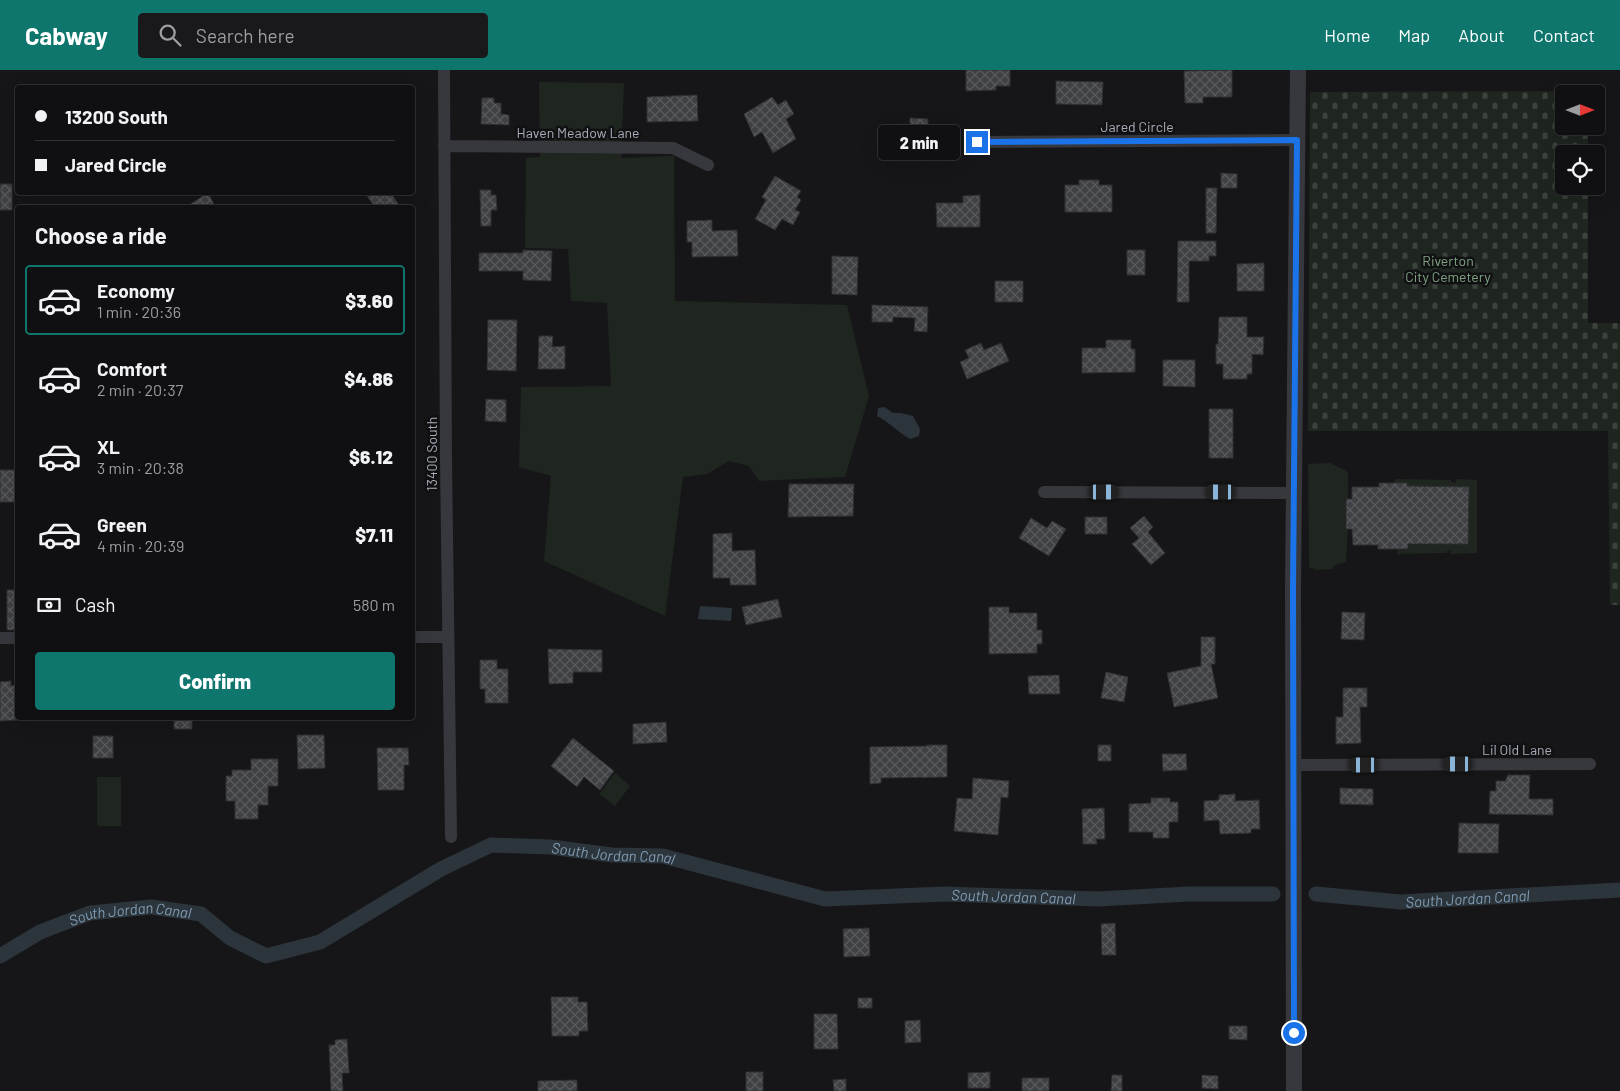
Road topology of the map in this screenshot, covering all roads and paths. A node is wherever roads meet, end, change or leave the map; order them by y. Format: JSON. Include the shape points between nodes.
{"nodes":[{"id":1,"x":444,"y":70,"type":"edge"},
{"id":2,"x":1298,"y":70,"type":"edge"},
{"id":3,"x":1297,"y":140,"type":"junction"},
{"id":4,"x":977,"y":142,"type":"dead end"},
{"id":5,"x":444,"y":146,"type":"junction"},
{"id":6,"x":708,"y":165,"type":"dead end"},
{"id":7,"x":1044,"y":492,"type":"dead end"},
{"id":8,"x":1294,"y":493,"type":"junction"},
{"id":9,"x":415,"y":637,"type":"edge"},
{"id":10,"x":448,"y":637,"type":"junction"},
{"id":11,"x":0,"y":638,"type":"edge"},
{"id":12,"x":15,"y":638,"type":"edge"},
{"id":13,"x":1590,"y":764,"type":"dead end"},
{"id":14,"x":1294,"y":765,"type":"junction"},
{"id":15,"x":451,"y":837,"type":"dead end"},
{"id":16,"x":1294,"y":1091,"type":"edge"}],
"edges":[{"from":1,"to":5,"type":"street","name":"13400 South"},
{"from":2,"to":3,"type":"street"},
{"from":3,"to":4,"type":"street","name":"Jared Circle"},
{"from":3,"to":8,"type":"street"},
{"from":5,"to":6,"type":"street","name":"Haven Meadow Lane","via":[[673,148]]},
{"from":5,"to":10,"type":"street","name":"13400 South"},
{"from":7,"to":8,"type":"street"},
{"from":8,"to":14,"type":"street"},
{"from":9,"to":10,"type":"street"},
{"from":10,"to":15,"type":"street","name":"13400 South"},
{"from":11,"to":12,"type":"street"},
{"from":13,"to":14,"type":"street","name":"Lil Old Lane"},
{"from":14,"to":16,"type":"street"}]}
